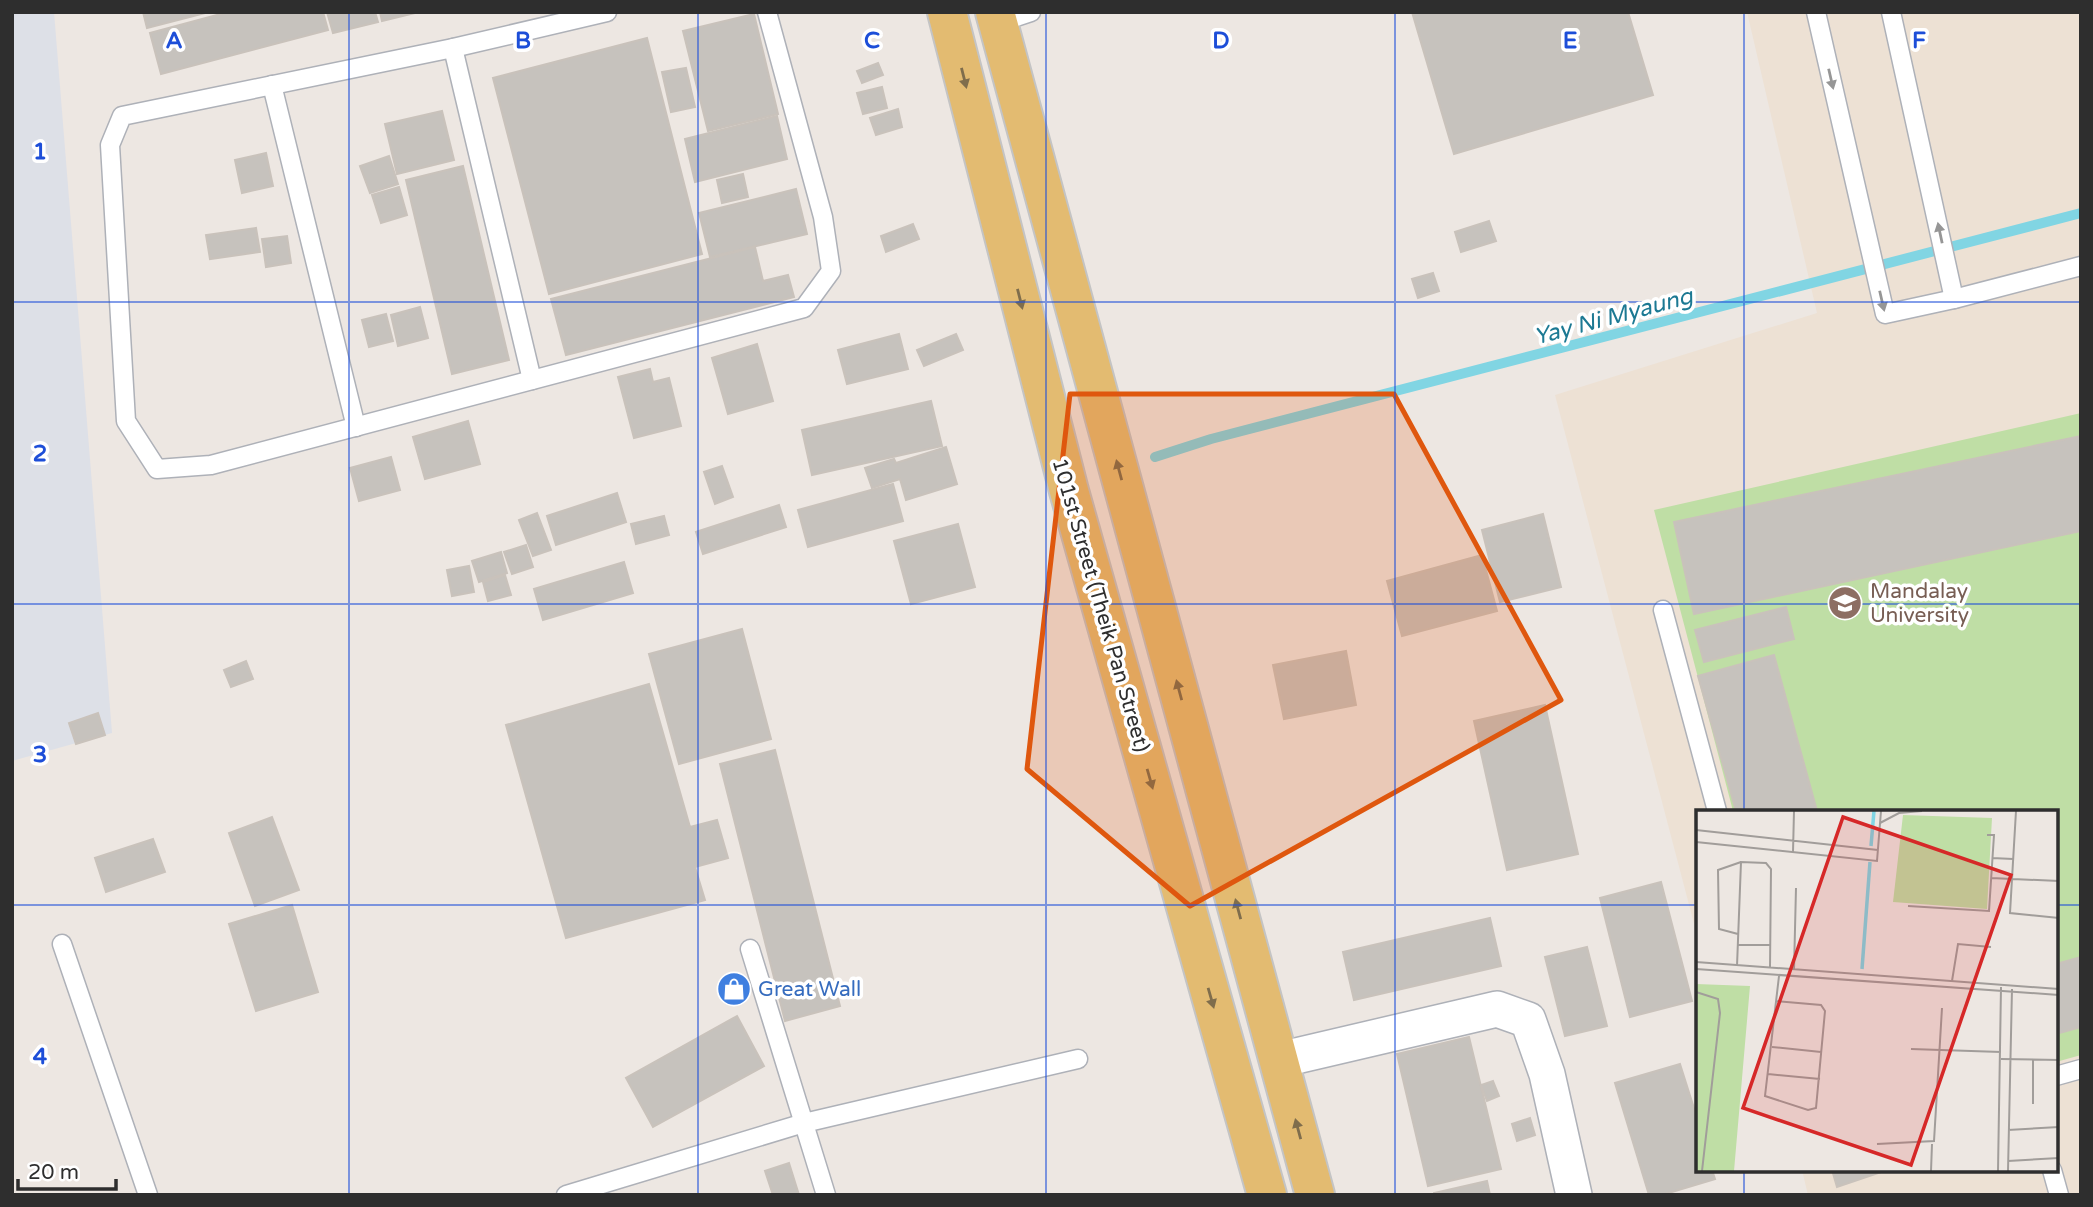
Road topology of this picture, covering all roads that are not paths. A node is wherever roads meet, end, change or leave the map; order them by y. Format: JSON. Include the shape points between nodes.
{"nodes":[{"id":1,"x":607,"y":12,"type":"edge"},
{"id":2,"x":767,"y":12,"type":"edge"},
{"id":3,"x":947,"y":12,"type":"edge"},
{"id":4,"x":1816,"y":12,"type":"edge"},
{"id":5,"x":1891,"y":12,"type":"edge"},
{"id":6,"x":1008,"y":16,"type":"edge"},
{"id":7,"x":453,"y":48,"type":"junction"},
{"id":8,"x":272,"y":85,"type":"junction"},
{"id":9,"x":2081,"y":266,"type":"edge"},
{"id":10,"x":1954,"y":299,"type":"junction"},
{"id":11,"x":532,"y":380,"type":"junction"},
{"id":12,"x":356,"y":427,"type":"junction"},
{"id":13,"x":1664,"y":610,"type":"dead end"},
{"id":14,"x":1717,"y":810,"type":"edge"},
{"id":15,"x":62,"y":944,"type":"dead end"},
{"id":16,"x":750,"y":949,"type":"dead end"},
{"id":17,"x":1078,"y":1059,"type":"dead end"},
{"id":18,"x":1279,"y":1060,"type":"junction"},
{"id":19,"x":2081,"y":1069,"type":"edge"},
{"id":20,"x":2058,"y":1075,"type":"edge"},
{"id":21,"x":804,"y":1123,"type":"junction"},
{"id":22,"x":2053,"y":1172,"type":"edge"},
{"id":23,"x":148,"y":1195,"type":"edge"},
{"id":24,"x":566,"y":1195,"type":"edge"},
{"id":25,"x":826,"y":1195,"type":"edge"},
{"id":26,"x":1267,"y":1195,"type":"edge"},
{"id":27,"x":1315,"y":1195,"type":"edge"},
{"id":28,"x":1574,"y":1195,"type":"edge"},
{"id":29,"x":2059,"y":1195,"type":"edge"}],
"edges":[{"from":1,"to":7,"type":"lane"},
{"from":2,"to":11,"type":"lane","via":[[823,217],[831,271],[804,308]]},
{"from":3,"to":26,"type":"main road","name":"101st Street (Theik Pan Street)","one_way":true,"via":[[1069,491]]},
{"from":4,"to":10,"type":"lane","one_way":true,"via":[[1885,314]]},
{"from":10,"to":5,"type":"lane","one_way":true},
{"from":18,"to":6,"type":"main road","one_way":true},
{"from":7,"to":8,"type":"lane"},
{"from":7,"to":11,"type":"lane"},
{"from":8,"to":12,"type":"lane"},
{"from":8,"to":12,"type":"lane","via":[[121,116],[110,145],[126,421],[157,469],[211,466]]},
{"from":9,"to":10,"type":"lane"},
{"from":11,"to":12,"type":"lane"},
{"from":13,"to":14,"type":"lane"},
{"from":15,"to":23,"type":"lane"},
{"from":16,"to":21,"type":"lane"},
{"from":17,"to":21,"type":"lane"},
{"from":27,"to":18,"type":"main road","one_way":true},
{"from":18,"to":28,"type":"street","via":[[1497,1009],[1528,1020],[1547,1074]]},
{"from":19,"to":20,"type":"lane"},
{"from":21,"to":24,"type":"lane"},
{"from":21,"to":25,"type":"lane"},
{"from":22,"to":29,"type":"lane"}]}
